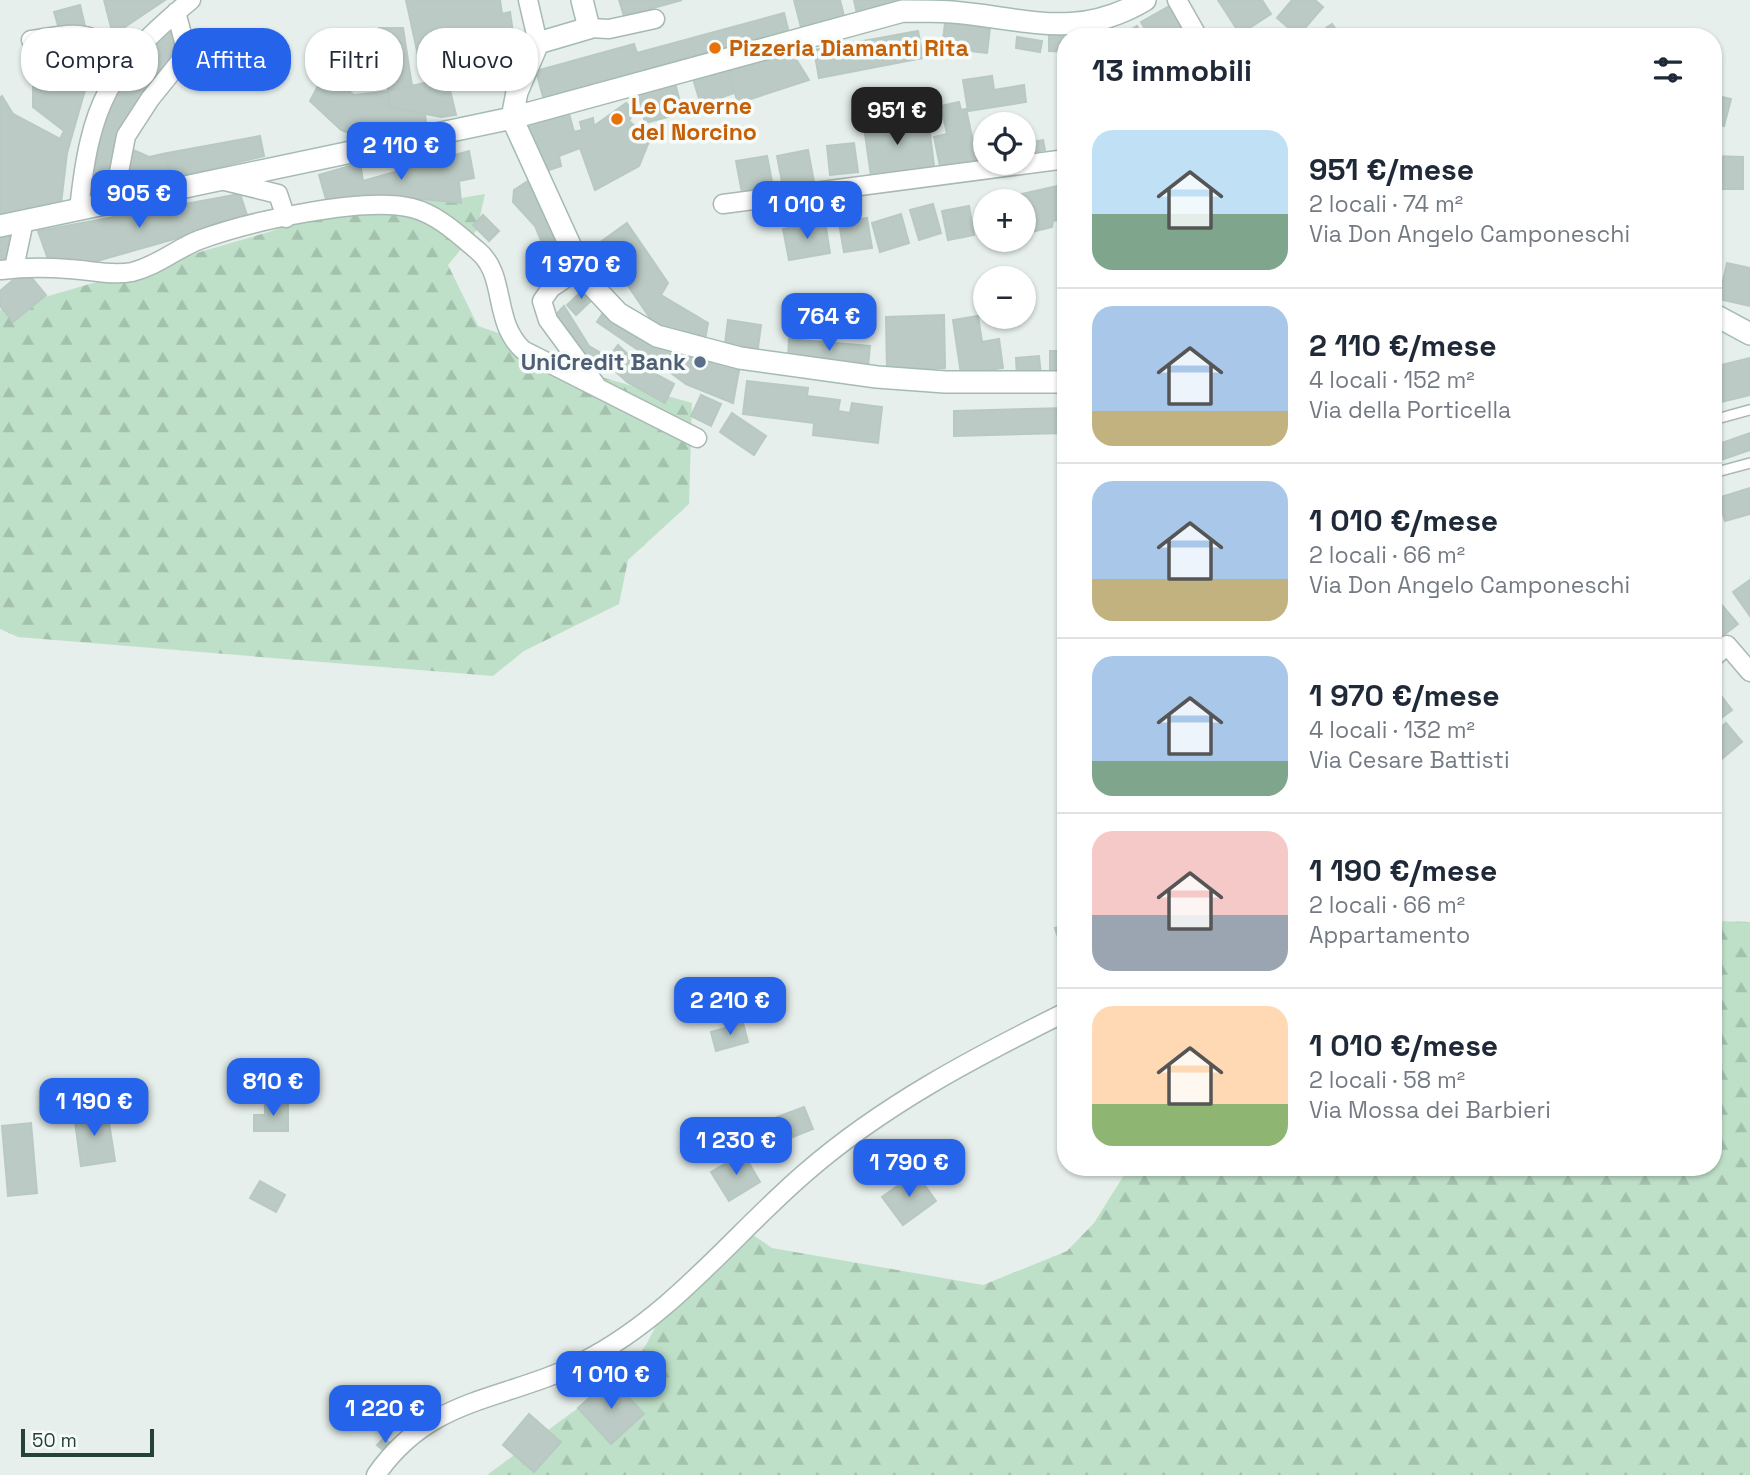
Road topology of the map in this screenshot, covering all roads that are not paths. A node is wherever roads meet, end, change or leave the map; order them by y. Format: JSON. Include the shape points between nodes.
{"nodes":[{"id":1,"x":191,"y":0,"type":"edge"},
{"id":2,"x":528,"y":0,"type":"edge"},
{"id":3,"x":582,"y":0,"type":"edge"},
{"id":4,"x":1145,"y":0,"type":"edge"},
{"id":5,"x":1177,"y":0,"type":"edge"},
{"id":6,"x":903,"y":5,"type":"edge"},
{"id":7,"x":176,"y":12,"type":"junction"},
{"id":8,"x":655,"y":19,"type":"dead end"},
{"id":9,"x":534,"y":28,"type":"edge"},
{"id":10,"x":589,"y":28,"type":"junction"},
{"id":11,"x":1193,"y":28,"type":"edge"},
{"id":12,"x":158,"y":30,"type":"edge"},
{"id":13,"x":538,"y":43,"type":"edge"},
{"id":14,"x":106,"y":91,"type":"edge"},
{"id":15,"x":517,"y":91,"type":"edge"},
{"id":16,"x":512,"y":118,"type":"junction"},
{"id":17,"x":1057,"y":160,"type":"edge"},
{"id":18,"x":221,"y":180,"type":"junction"},
{"id":19,"x":113,"y":203,"type":"junction"},
{"id":20,"x":723,"y":204,"type":"dead end"},
{"id":21,"x":79,"y":211,"type":"junction"},
{"id":22,"x":286,"y":218,"type":"junction"},
{"id":23,"x":24,"y":221,"type":"junction"},
{"id":24,"x":0,"y":226,"type":"edge"},
{"id":25,"x":7,"y":269,"type":"edge"},
{"id":26,"x":579,"y":269,"type":"junction"},
{"id":27,"x":1722,"y":319,"type":"edge"},
{"id":28,"x":1750,"y":334,"type":"edge"},
{"id":29,"x":1057,"y":382,"type":"edge"},
{"id":30,"x":596,"y":385,"type":"junction"},
{"id":31,"x":1749,"y":410,"type":"edge"},
{"id":32,"x":1722,"y":417,"type":"edge"},
{"id":33,"x":697,"y":438,"type":"dead end"},
{"id":34,"x":1750,"y":463,"type":"edge"},
{"id":35,"x":1722,"y":471,"type":"edge"},
{"id":36,"x":1722,"y":650,"type":"edge"},
{"id":37,"x":1750,"y":672,"type":"edge"},
{"id":38,"x":1057,"y":1016,"type":"edge"},
{"id":39,"x":376,"y":1475,"type":"edge"}],
"edges":[{"from":1,"to":7,"type":"street"},
{"from":2,"to":9,"type":"street"},
{"from":3,"to":10,"type":"street"},
{"from":4,"to":6,"type":"street","via":[[1098,20],[1062,26]]},
{"from":5,"to":11,"type":"street"},
{"from":6,"to":16,"type":"street"},
{"from":7,"to":12,"type":"street"},
{"from":7,"to":19,"type":"street","via":[[187,53],[126,136]]},
{"from":8,"to":10,"type":"street","via":[[609,29]]},
{"from":10,"to":13,"type":"street"},
{"from":14,"to":21,"type":"street","via":[[85,156]]},
{"from":15,"to":16,"type":"street"},
{"from":16,"to":18,"type":"street"},
{"from":16,"to":26,"type":"street"},
{"from":17,"to":20,"type":"street"},
{"from":18,"to":19,"type":"street"},
{"from":18,"to":22,"type":"street","via":[[278,194]]},
{"from":19,"to":21,"type":"street"},
{"from":21,"to":23,"type":"street"},
{"from":22,"to":25,"type":"street","via":[[204,238],[131,272]]},
{"from":22,"to":30,"type":"street","via":[[379,205],[412,208],[429,215],[489,263],[505,326],[518,345],[535,358]]},
{"from":23,"to":24,"type":"street"},
{"from":23,"to":25,"type":"street"},
{"from":26,"to":29,"type":"street","via":[[605,302],[642,328],[722,355],[912,380]]},
{"from":26,"to":30,"type":"street","via":[[551,288],[542,301],[548,320]]},
{"from":27,"to":28,"type":"street"},
{"from":30,"to":33,"type":"street"},
{"from":31,"to":32,"type":"lane"},
{"from":34,"to":35,"type":"lane"},
{"from":36,"to":37,"type":"street","via":[[1727,645]]},
{"from":38,"to":39,"type":"street","via":[[976,1057],[870,1123],[806,1172],[703,1272],[627,1335],[555,1375],[440,1415],[400,1446]]}]}
